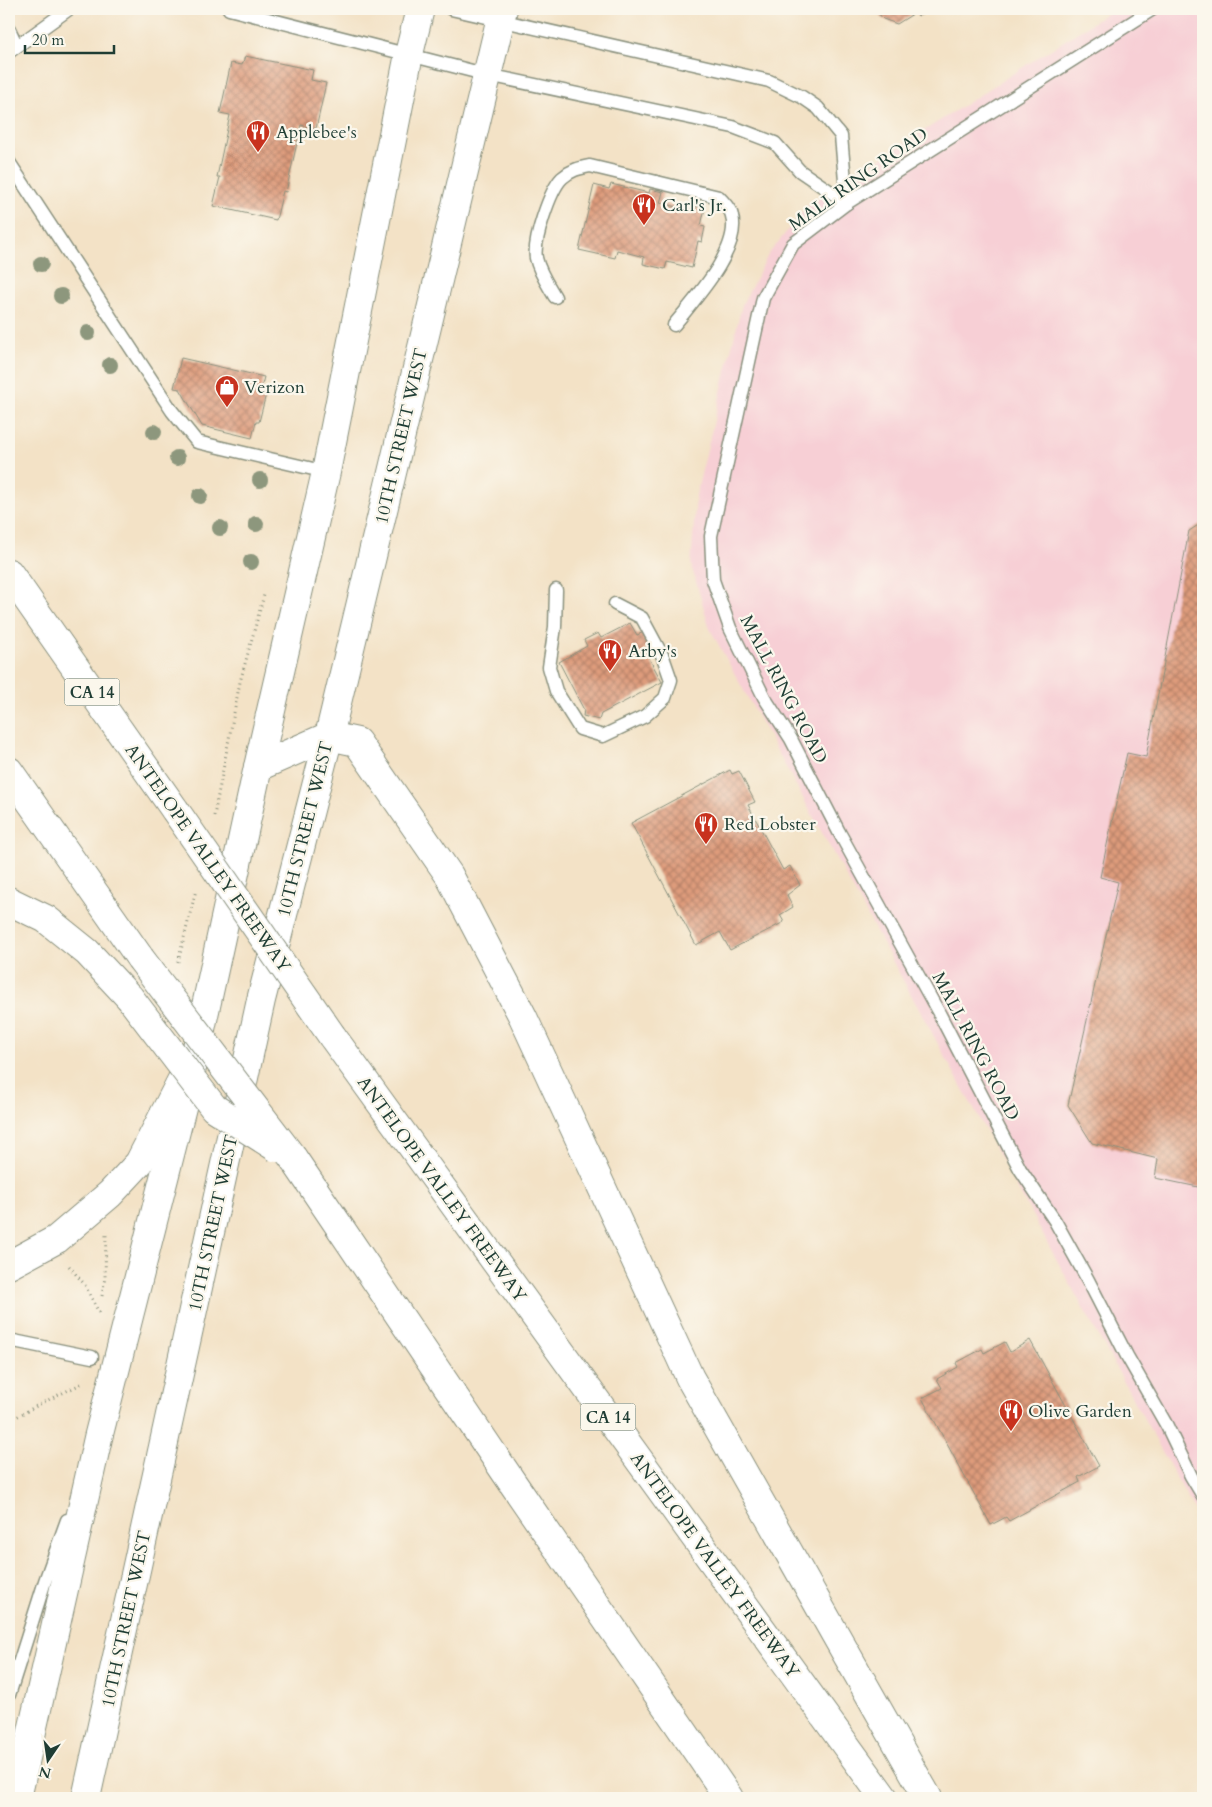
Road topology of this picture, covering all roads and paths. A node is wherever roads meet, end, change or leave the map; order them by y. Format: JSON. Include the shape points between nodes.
{"nodes":[{"id":1,"x":69,"y":9,"type":"edge"},
{"id":2,"x":229,"y":9,"type":"edge"},
{"id":3,"x":420,"y":9,"type":"edge"},
{"id":4,"x":451,"y":9,"type":"edge"},
{"id":5,"x":1153,"y":9,"type":"edge"},
{"id":6,"x":502,"y":15,"type":"edge"},
{"id":7,"x":9,"y":29,"type":"edge"},
{"id":8,"x":13,"y":49,"type":"edge"},
{"id":9,"x":409,"y":54,"type":"junction"},
{"id":10,"x":488,"y":75,"type":"junction"},
{"id":11,"x":9,"y":162,"type":"edge"},
{"id":12,"x":847,"y":203,"type":"junction"},
{"id":13,"x":555,"y":297,"type":"dead end"},
{"id":14,"x":674,"y":325,"type":"dead end"},
{"id":15,"x":326,"y":472,"type":"junction"},
{"id":16,"x":9,"y":573,"type":"edge"},
{"id":17,"x":556,"y":590,"type":"dead end"},
{"id":18,"x":264,"y":595,"type":"dead end"},
{"id":19,"x":615,"y":604,"type":"dead end"},
{"id":20,"x":329,"y":736,"type":"junction"},
{"id":21,"x":258,"y":767,"type":"junction"},
{"id":22,"x":9,"y":772,"type":"edge"},
{"id":23,"x":205,"y":854,"type":"junction"},
{"id":24,"x":9,"y":901,"type":"edge"},
{"id":25,"x":168,"y":996,"type":"junction"},
{"id":26,"x":196,"y":1052,"type":"junction"},
{"id":27,"x":293,"y":1158,"type":"junction"},
{"id":28,"x":106,"y":1228,"type":"dead end"},
{"id":29,"x":9,"y":1265,"type":"edge"},
{"id":30,"x":69,"y":1265,"type":"dead end"},
{"id":31,"x":99,"y":1312,"type":"junction"},
{"id":32,"x":9,"y":1340,"type":"edge"},
{"id":33,"x":92,"y":1357,"type":"joint"},
{"id":34,"x":84,"y":1387,"type":"dead end"},
{"id":35,"x":9,"y":1421,"type":"edge"},
{"id":36,"x":98,"y":1438,"type":"junction"},
{"id":37,"x":1203,"y":1496,"type":"edge"},
{"id":38,"x":9,"y":1695,"type":"edge"},
{"id":39,"x":17,"y":1798,"type":"edge"},
{"id":40,"x":86,"y":1798,"type":"edge"},
{"id":41,"x":729,"y":1798,"type":"edge"},
{"id":42,"x":884,"y":1798,"type":"edge"},
{"id":43,"x":928,"y":1798,"type":"edge"}],
"edges":[{"from":1,"to":8,"type":"lane"},
{"from":2,"to":9,"type":"lane"},
{"from":3,"to":9,"type":"main road"},
{"from":4,"to":6,"type":"lane"},
{"from":5,"to":12,"type":"lane","name":"MALL RING ROAD"},
{"from":6,"to":10,"type":"main road","name":"10TH STREET WEST"},
{"from":6,"to":12,"type":"lane","via":[[769,80],[802,97],[818,108],[841,136]]},
{"from":7,"to":8,"type":"lane"},
{"from":9,"to":10,"type":"lane"},
{"from":9,"to":15,"type":"main road"},
{"from":10,"to":12,"type":"lane","via":[[734,128],[775,143],[800,171]]},
{"from":10,"to":20,"type":"main road","name":"10TH STREET WEST"},
{"from":11,"to":15,"type":"lane","via":[[163,397],[197,442]]},
{"from":12,"to":37,"type":"lane","name":"MALL RING ROAD","via":[[793,244],[763,298],[711,536],[713,580],[730,628],[764,697],[791,739],[1020,1169],[1088,1280]]},
{"from":13,"to":14,"type":"lane","via":[[542,275],[536,257],[536,243],[555,188],[574,169],[590,166],[719,197],[732,214],[734,230],[729,249]]},
{"from":15,"to":21,"type":"main road"},
{"from":16,"to":23,"type":"main road","name":"ANTELOPE VALLEY FREEWAY","number":"CA 14","bridge":true},
{"from":17,"to":19,"type":"lane","via":[[549,667],[556,691],[580,728],[603,736],[645,716],[665,698],[671,680],[642,618]]},
{"from":18,"to":23,"type":"path","via":[[240,682]]},
{"from":20,"to":21,"type":"main road"},
{"from":20,"to":40,"type":"main road","name":"10TH STREET WEST","via":[[262,1000]]},
{"from":20,"to":43,"type":"main road","via":[[357,742],[449,875],[523,1017],[690,1378]]},
{"from":21,"to":26,"type":"main road"},
{"from":22,"to":25,"type":"main road","bridge":true},
{"from":23,"to":25,"type":"path"},
{"from":23,"to":42,"type":"main road","name":"ANTELOPE VALLEY FREEWAY","number":"CA 14","bridge":true,"via":[[332,1036]]},
{"from":24,"to":27,"type":"main road","bridge":true,"via":[[46,919],[88,952],[130,998],[214,1108]]},
{"from":25,"to":27,"type":"main road","bridge":true},
{"from":26,"to":29,"type":"main road","via":[[138,1164],[110,1194],[58,1239]]},
{"from":26,"to":36,"type":"main road"},
{"from":27,"to":41,"type":"main road"},
{"from":28,"to":31,"type":"path","via":[[105,1277]]},
{"from":30,"to":31,"type":"path","via":[[85,1285]]},
{"from":31,"to":33,"type":"path"},
{"from":32,"to":33,"type":"lane"},
{"from":34,"to":35,"type":"path","via":[[86,1382]]},
{"from":36,"to":38,"type":"lane","via":[[45,1581]]},
{"from":36,"to":39,"type":"main road"}]}
